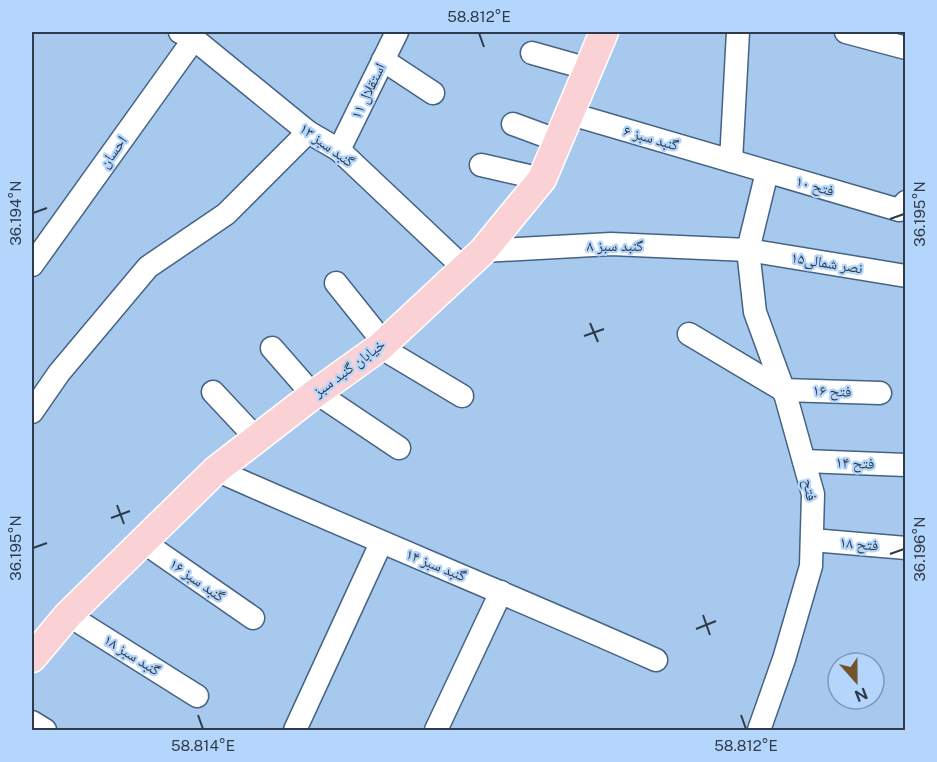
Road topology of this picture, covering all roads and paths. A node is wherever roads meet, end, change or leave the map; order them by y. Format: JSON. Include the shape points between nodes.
{"nodes":[{"id":1,"x":397,"y":32,"type":"edge"},
{"id":2,"x":604,"y":32,"type":"edge"},
{"id":3,"x":738,"y":32,"type":"edge"},
{"id":4,"x":846,"y":32,"type":"edge"},
{"id":5,"x":187,"y":35,"type":"edge"},
{"id":6,"x":906,"y":48,"type":"edge"},
{"id":7,"x":532,"y":53,"type":"dead end"},
{"id":8,"x":383,"y":60,"type":"junction"},
{"id":9,"x":589,"y":69,"type":"junction"},
{"id":10,"x":433,"y":93,"type":"dead end"},
{"id":11,"x":571,"y":114,"type":"junction"},
{"id":12,"x":513,"y":124,"type":"dead end"},
{"id":13,"x":308,"y":132,"type":"junction"},
{"id":14,"x":559,"y":141,"type":"junction"},
{"id":15,"x":339,"y":150,"type":"junction"},
{"id":16,"x":731,"y":161,"type":"junction"},
{"id":17,"x":481,"y":165,"type":"dead end"},
{"id":18,"x":767,"y":172,"type":"junction"},
{"id":19,"x":542,"y":179,"type":"junction"},
{"id":20,"x":902,"y":206,"type":"edge"},
{"id":21,"x":748,"y":250,"type":"junction"},
{"id":22,"x":474,"y":260,"type":"junction"},
{"id":23,"x":32,"y":265,"type":"edge"},
{"id":24,"x":906,"y":276,"type":"edge"},
{"id":25,"x":336,"y":283,"type":"dead end"},
{"id":26,"x":689,"y":334,"type":"dead end"},
{"id":27,"x":382,"y":345,"type":"junction"},
{"id":28,"x":272,"y":348,"type":"dead end"},
{"id":29,"x":783,"y":390,"type":"junction"},
{"id":30,"x":213,"y":392,"type":"dead end"},
{"id":31,"x":880,"y":393,"type":"dead end"},
{"id":32,"x":315,"y":394,"type":"junction"},
{"id":33,"x":462,"y":396,"type":"dead end"},
{"id":34,"x":32,"y":412,"type":"edge"},
{"id":35,"x":257,"y":439,"type":"junction"},
{"id":36,"x":399,"y":447,"type":"dead end"},
{"id":37,"x":804,"y":461,"type":"junction"},
{"id":38,"x":906,"y":465,"type":"edge"},
{"id":39,"x":216,"y":471,"type":"junction"},
{"id":40,"x":812,"y":540,"type":"junction"},
{"id":41,"x":142,"y":541,"type":"junction"},
{"id":42,"x":381,"y":543,"type":"junction"},
{"id":43,"x":906,"y":548,"type":"edge"},
{"id":44,"x":501,"y":592,"type":"junction"},
{"id":45,"x":68,"y":615,"type":"junction"},
{"id":46,"x":253,"y":618,"type":"dead end"},
{"id":47,"x":32,"y":658,"type":"edge"},
{"id":48,"x":656,"y":660,"type":"dead end"},
{"id":49,"x":197,"y":696,"type":"dead end"},
{"id":50,"x":32,"y":722,"type":"edge"},
{"id":51,"x":45,"y":730,"type":"edge"},
{"id":52,"x":295,"y":730,"type":"edge"},
{"id":53,"x":436,"y":730,"type":"edge"},
{"id":54,"x":759,"y":730,"type":"edge"}],
"edges":[{"from":1,"to":8,"type":"street","name":"استقلال ۱۱"},
{"from":2,"to":9,"type":"main road","name":"خیابان گنبد سبز"},
{"from":3,"to":16,"type":"street"},
{"from":4,"to":6,"type":"street"},
{"from":5,"to":13,"type":"street","name":"گنبد سبز ۱۳"},
{"from":5,"to":23,"type":"street","name":"احسان"},
{"from":7,"to":9,"type":"street"},
{"from":8,"to":10,"type":"street"},
{"from":8,"to":15,"type":"street","name":"استقلال ۱۱"},
{"from":9,"to":11,"type":"main road","name":"خیابان گنبد سبز"},
{"from":11,"to":14,"type":"main road","name":"خیابان گنبد سبز"},
{"from":11,"to":16,"type":"street","name":"گنبد سبز ۶"},
{"from":12,"to":14,"type":"street"},
{"from":13,"to":15,"type":"street","name":"گنبد سبز ۱۳"},
{"from":13,"to":34,"type":"street","via":[[226,214],[148,267],[59,373]]},
{"from":14,"to":19,"type":"main road","name":"خیابان گنبد سبز"},
{"from":15,"to":22,"type":"street","name":"گنبد سبز ۱۳"},
{"from":16,"to":18,"type":"street","name":"فتح ۱۰"},
{"from":17,"to":19,"type":"street"},
{"from":18,"to":20,"type":"street","name":"فتح ۱۰"},
{"from":18,"to":21,"type":"street"},
{"from":19,"to":22,"type":"main road","name":"خیابان گنبد سبز"},
{"from":21,"to":22,"type":"street","name":"گنبد سبز ۸","via":[[611,244]]},
{"from":21,"to":24,"type":"street","name":"نصر شمالی۱۵"},
{"from":21,"to":29,"type":"street","name":"فتح","via":[[755,312]]},
{"from":22,"to":27,"type":"main road","name":"خیابان گنبد سبز"},
{"from":25,"to":27,"type":"street"},
{"from":26,"to":29,"type":"street"},
{"from":27,"to":32,"type":"main road","name":"خیابان گنبد سبز"},
{"from":27,"to":33,"type":"street"},
{"from":28,"to":32,"type":"street"},
{"from":29,"to":31,"type":"street","name":"فتح ۱۶"},
{"from":29,"to":37,"type":"street","name":"فتح"},
{"from":30,"to":35,"type":"street"},
{"from":32,"to":35,"type":"main road","name":"خیابان گنبد سبز"},
{"from":32,"to":36,"type":"street"},
{"from":35,"to":39,"type":"main road","name":"خیابان گنبد سبز"},
{"from":37,"to":38,"type":"street","name":"فتح ۱۴"},
{"from":37,"to":40,"type":"street","name":"فتح","via":[[813,494]]},
{"from":39,"to":41,"type":"main road","name":"خیابان گنبد سبز"},
{"from":39,"to":42,"type":"street","name":"گنبد سبز ۱۴"},
{"from":40,"to":43,"type":"street","name":"فتح ۱۸"},
{"from":40,"to":54,"type":"street","name":"فتح","via":[[811,566]]},
{"from":41,"to":45,"type":"main road","name":"خیابان گنبد سبز"},
{"from":41,"to":46,"type":"street","name":"گنبد سبز ۱۶"},
{"from":42,"to":44,"type":"street","name":"گنبد سبز ۱۴"},
{"from":42,"to":52,"type":"street"},
{"from":44,"to":48,"type":"street","name":"گنبد سبز ۱۴"},
{"from":44,"to":53,"type":"street"},
{"from":45,"to":47,"type":"main road","name":"خیابان گنبد سبز"},
{"from":45,"to":49,"type":"street","name":"گنبد سبز ۱۸"},
{"from":50,"to":51,"type":"street"}]}
